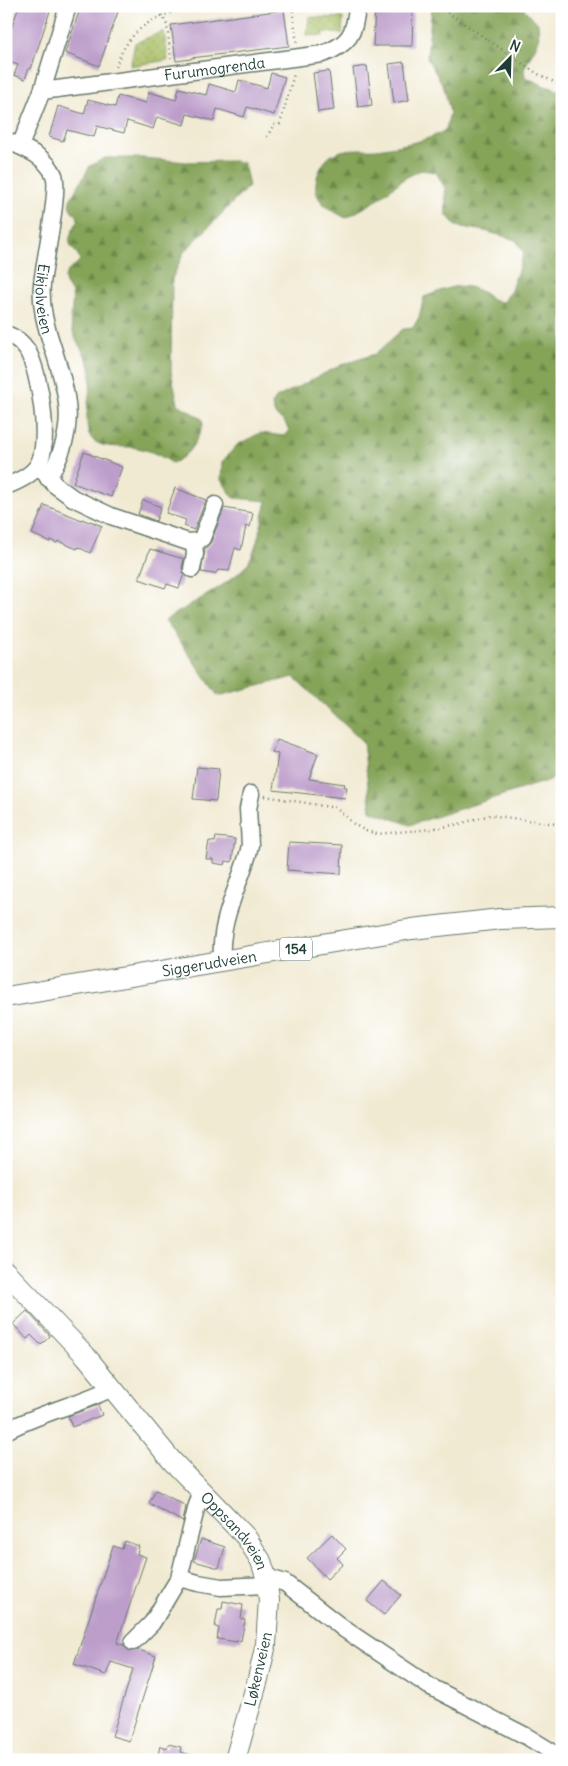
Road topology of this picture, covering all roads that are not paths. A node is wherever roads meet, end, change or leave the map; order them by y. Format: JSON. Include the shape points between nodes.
{"nodes":[{"id":1,"x":68,"y":6,"type":"edge"},
{"id":2,"x":357,"y":6,"type":"edge"},
{"id":3,"x":42,"y":91,"type":"junction"},
{"id":4,"x":13,"y":143,"type":"edge"},
{"id":5,"x":6,"y":334,"type":"edge"},
{"id":6,"x":38,"y":465,"type":"junction"},
{"id":7,"x":48,"y":478,"type":"junction"},
{"id":8,"x":6,"y":486,"type":"edge"},
{"id":9,"x":215,"y":505,"type":"dead end"},
{"id":10,"x":194,"y":542,"type":"junction"},
{"id":11,"x":192,"y":569,"type":"dead end"},
{"id":12,"x":251,"y":794,"type":"road end"},
{"id":13,"x":562,"y":917,"type":"edge"},
{"id":14,"x":222,"y":962,"type":"junction"},
{"id":15,"x":6,"y":997,"type":"edge"},
{"id":16,"x":6,"y":1272,"type":"edge"},
{"id":17,"x":112,"y":1388,"type":"junction"},
{"id":18,"x":6,"y":1430,"type":"edge"},
{"id":19,"x":202,"y":1493,"type":"junction"},
{"id":20,"x":179,"y":1578,"type":"junction"},
{"id":21,"x":266,"y":1581,"type":"junction"},
{"id":22,"x":133,"y":1642,"type":"dead end"},
{"id":23,"x":562,"y":1758,"type":"edge"},
{"id":24,"x":235,"y":1760,"type":"edge"}],
"edges":[{"from":1,"to":3,"type":"street"},
{"from":2,"to":3,"type":"street","name":"Furumogrenda","via":[[352,34],[345,43],[323,54]]},
{"from":3,"to":4,"type":"street"},
{"from":4,"to":7,"type":"street","name":"Eikjolveien","via":[[41,158],[50,168],[56,183],[41,298],[46,328],[64,384],[69,421],[64,445]]},
{"from":5,"to":6,"type":"street","via":[[17,339],[27,350],[36,377],[45,436]]},
{"from":6,"to":7,"type":"street"},
{"from":6,"to":8,"type":"street","via":[[28,476]]},
{"from":7,"to":10,"type":"street","via":[[63,492],[111,516],[166,536]]},
{"from":9,"to":10,"type":"street","via":[[204,534]]},
{"from":10,"to":11,"type":"street"},
{"from":12,"to":14,"type":"street","via":[[248,809],[250,844],[223,926]]},
{"from":13,"to":14,"type":"main road","name":"Siggerudveien","number":"154","via":[[491,920],[412,929]]},
{"from":14,"to":15,"type":"main road","name":"Siggerudveien","number":"154"},
{"from":16,"to":17,"type":"main road","name":"Oppsandveien","via":[[69,1336]]},
{"from":17,"to":18,"type":"street"},
{"from":17,"to":19,"type":"main road","name":"Oppsandveien"},
{"from":19,"to":20,"type":"street"},
{"from":19,"to":21,"type":"main road","name":"Oppsandveien","via":[[251,1544],[261,1561]]},
{"from":20,"to":21,"type":"street","via":[[221,1587]]},
{"from":20,"to":22,"type":"street","via":[[152,1623]]},
{"from":21,"to":23,"type":"street","name":"Oppsandveien","via":[[285,1583],[344,1629],[429,1686]]},
{"from":21,"to":24,"type":"main road","name":"Løkenveien","via":[[269,1612],[266,1644]]}]}
